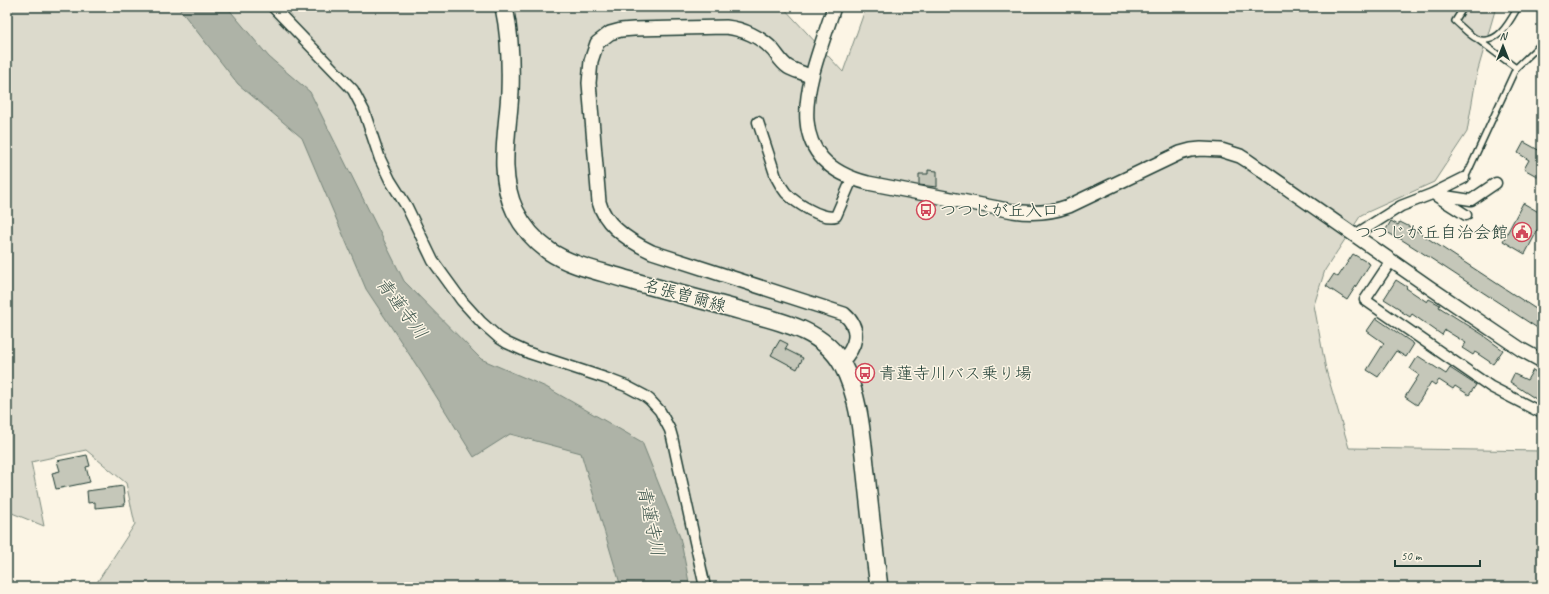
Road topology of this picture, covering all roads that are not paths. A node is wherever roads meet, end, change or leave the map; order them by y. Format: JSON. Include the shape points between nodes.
{"nodes":[{"id":1,"x":273,"y":7,"type":"edge"},
{"id":2,"x":504,"y":7,"type":"edge"},
{"id":3,"x":834,"y":7,"type":"edge"},
{"id":4,"x":1464,"y":7,"type":"edge"},
{"id":5,"x":1518,"y":7,"type":"edge"},
{"id":6,"x":1476,"y":39,"type":"junction"},
{"id":7,"x":1542,"y":43,"type":"edge"},
{"id":8,"x":1516,"y":68,"type":"junction"},
{"id":9,"x":811,"y":76,"type":"junction"},
{"id":10,"x":758,"y":122,"type":"dead end"},
{"id":11,"x":1464,"y":178,"type":"joint"},
{"id":12,"x":852,"y":179,"type":"junction"},
{"id":13,"x":1496,"y":183,"type":"dead end"},
{"id":14,"x":1432,"y":194,"type":"junction"},
{"id":15,"x":1466,"y":215,"type":"dead end"},
{"id":16,"x":1355,"y":235,"type":"junction"},
{"id":17,"x":1392,"y":261,"type":"junction"},
{"id":18,"x":1542,"y":361,"type":"edge"},
{"id":19,"x":841,"y":362,"type":"junction"},
{"id":20,"x":1542,"y":413,"type":"edge"},
{"id":21,"x":705,"y":587,"type":"edge"},
{"id":22,"x":878,"y":587,"type":"edge"}],
"edges":[{"from":1,"to":21,"type":"street","via":[[353,90],[364,112],[380,159],[433,261],[442,276],[481,322],[499,338],[529,353],[593,373],[638,391],[660,411],[670,430]]},
{"from":2,"to":19,"type":"main road","name":"名張曽爾線","via":[[510,41],[505,170],[509,197],[514,210],[534,238],[550,252],[571,262],[785,322],[824,343]]},
{"from":3,"to":9,"type":"street"},
{"from":4,"to":6,"type":"lane","via":[[1455,21]]},
{"from":5,"to":6,"type":"lane","via":[[1509,24],[1501,32],[1492,38]]},
{"from":6,"to":8,"type":"lane"},
{"from":7,"to":8,"type":"lane"},
{"from":8,"to":11,"type":"lane"},
{"from":9,"to":12,"type":"street","via":[[806,114],[810,141],[825,162]]},
{"from":9,"to":19,"type":"street","via":[[789,67],[763,41],[736,28],[634,29],[610,33],[597,43],[589,73],[599,197],[605,217],[631,241],[652,252],[844,314],[851,320],[855,336],[853,346]]},
{"from":10,"to":12,"type":"street","via":[[780,184],[786,193],[814,212],[827,217],[836,216]]},
{"from":11,"to":14,"type":"street"},
{"from":12,"to":16,"type":"street","via":[[1013,211],[1043,213],[1069,206],[1180,153],[1201,149],[1221,150],[1248,161]]},
{"from":13,"to":14,"type":"street","via":[[1471,200]]},
{"from":14,"to":15,"type":"street"},
{"from":14,"to":16,"type":"street","via":[[1401,206]]},
{"from":16,"to":17,"type":"street"},
{"from":17,"to":18,"type":"street"},
{"from":17,"to":20,"type":"street","via":[[1365,300],[1491,387]]},
{"from":19,"to":22,"type":"main road","name":"名張曽爾線","via":[[857,406]]}]}
